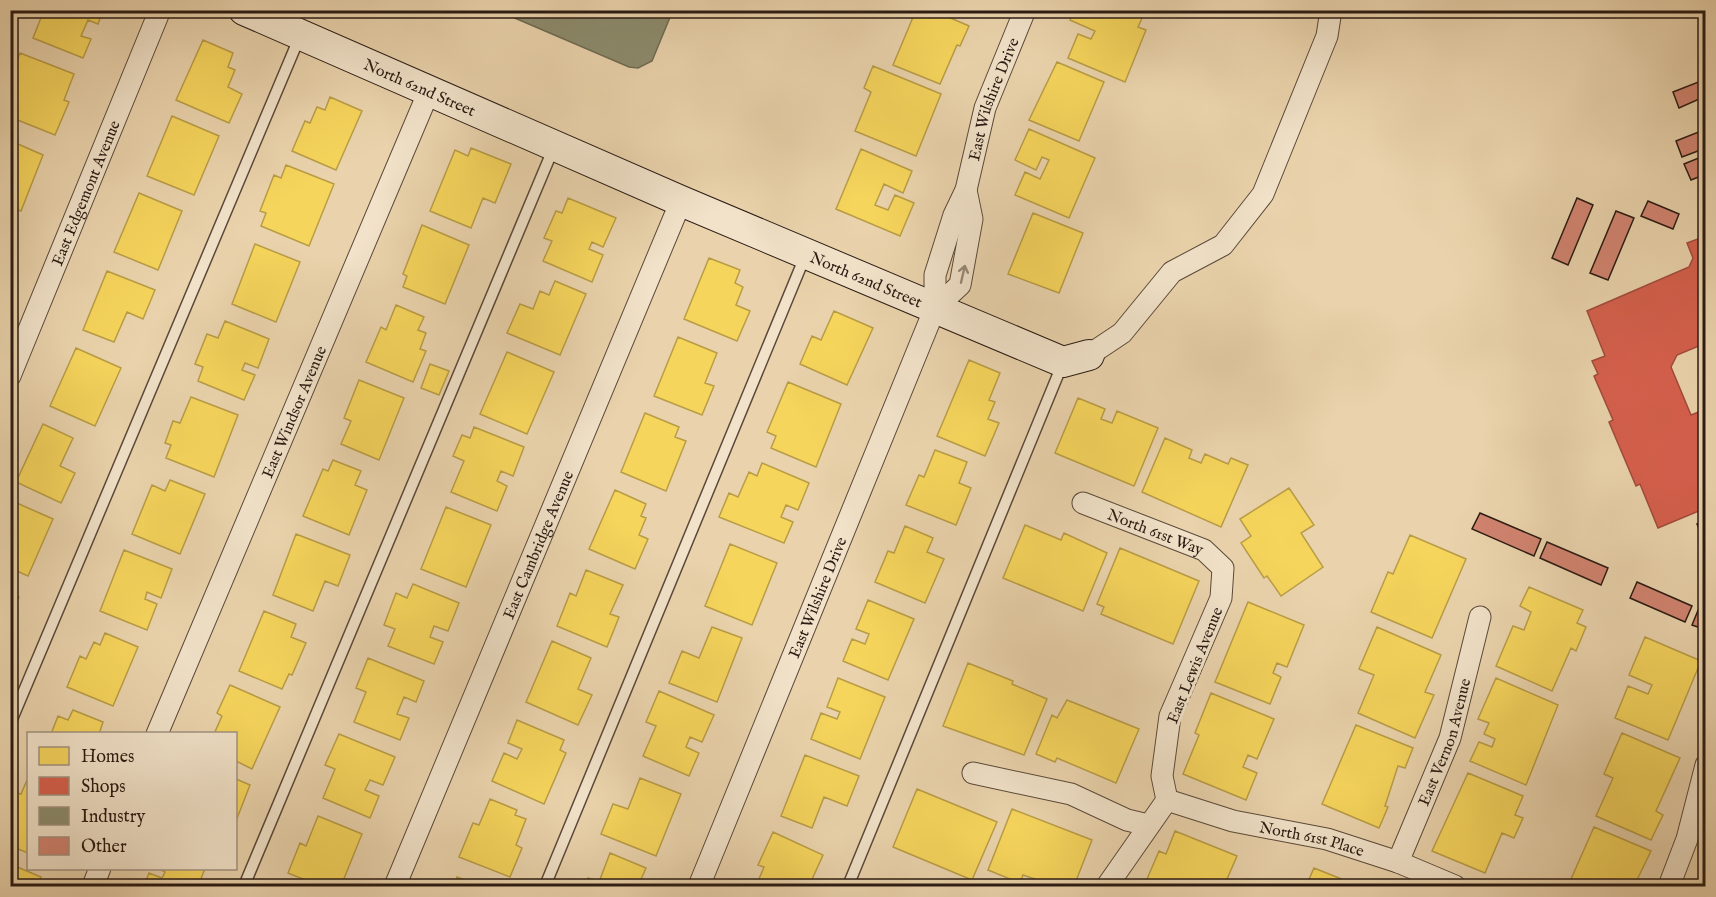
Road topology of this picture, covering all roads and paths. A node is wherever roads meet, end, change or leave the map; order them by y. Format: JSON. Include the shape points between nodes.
{"nodes":[{"id":1,"x":160,"y":10,"type":"edge"},
{"id":2,"x":244,"y":10,"type":"edge"},
{"id":3,"x":1025,"y":10,"type":"edge"},
{"id":4,"x":1331,"y":10,"type":"edge"},
{"id":5,"x":300,"y":35,"type":"junction"},
{"id":6,"x":429,"y":91,"type":"junction"},
{"id":7,"x":554,"y":146,"type":"junction"},
{"id":8,"x":681,"y":201,"type":"junction"},
{"id":9,"x":806,"y":254,"type":"junction"},
{"id":10,"x":935,"y":308,"type":"junction"},
{"id":11,"x":1076,"y":358,"type":"junction"},
{"id":12,"x":10,"y":376,"type":"edge"},
{"id":13,"x":1083,"y":503,"type":"dead end"},
{"id":14,"x":1222,"y":568,"type":"joint"},
{"id":15,"x":1480,"y":617,"type":"dead end"},
{"id":16,"x":10,"y":724,"type":"edge"},
{"id":17,"x":158,"y":732,"type":"edge"},
{"id":18,"x":1706,"y":765,"type":"edge"},
{"id":19,"x":973,"y":773,"type":"dead end"},
{"id":20,"x":1167,"y":800,"type":"junction"},
{"id":21,"x":1148,"y":825,"type":"junction"},
{"id":22,"x":1398,"y":862,"type":"junction"},
{"id":23,"x":99,"y":870,"type":"edge"},
{"id":24,"x":1417,"y":879,"type":"edge"},
{"id":25,"x":93,"y":886,"type":"edge"},
{"id":26,"x":244,"y":886,"type":"edge"},
{"id":27,"x":394,"y":886,"type":"edge"},
{"id":28,"x":545,"y":886,"type":"edge"},
{"id":29,"x":699,"y":886,"type":"edge"},
{"id":30,"x":848,"y":886,"type":"edge"},
{"id":31,"x":1107,"y":886,"type":"edge"},
{"id":32,"x":1455,"y":886,"type":"edge"},
{"id":33,"x":1669,"y":886,"type":"edge"}],
"edges":[{"from":1,"to":12,"type":"street","name":"East Edgemont Avenue"},
{"from":2,"to":5,"type":"street","name":"North 62nd Street"},
{"from":3,"to":10,"type":"street","name":"East Wilshire Drive","via":[[985,108],[966,190],[972,229],[960,285]]},
{"from":4,"to":11,"type":"street","via":[[1328,36],[1263,194],[1224,245],[1172,272],[1122,333]]},
{"from":5,"to":6,"type":"street","name":"North 62nd Street"},
{"from":5,"to":16,"type":"lane"},
{"from":6,"to":7,"type":"street","name":"North 62nd Street"},
{"from":6,"to":17,"type":"street","name":"East Windsor Avenue"},
{"from":7,"to":8,"type":"street","name":"North 62nd Street"},
{"from":7,"to":26,"type":"lane"},
{"from":8,"to":9,"type":"street","name":"North 62nd Street"},
{"from":8,"to":27,"type":"street","name":"East Cambridge Avenue"},
{"from":9,"to":10,"type":"street","name":"North 62nd Street"},
{"from":9,"to":28,"type":"lane"},
{"from":10,"to":11,"type":"street","name":"North 62nd Street"},
{"from":10,"to":29,"type":"street","name":"East Wilshire Drive"},
{"from":11,"to":30,"type":"lane"},
{"from":13,"to":14,"type":"street","name":"North 61st Way","via":[[1204,550]]},
{"from":14,"to":20,"type":"street","name":"East Lewis Avenue","via":[[1221,598],[1170,716],[1162,776]]},
{"from":15,"to":22,"type":"street","name":"East Vernon Avenue","via":[[1450,738]]},
{"from":18,"to":33,"type":"street","via":[[1688,839]]},
{"from":19,"to":21,"type":"street","via":[[1071,794],[1127,820]]},
{"from":20,"to":21,"type":"street"},
{"from":20,"to":22,"type":"street","name":"North 61st Place","via":[[1233,821],[1327,839]]},
{"from":21,"to":31,"type":"street"},
{"from":22,"to":24,"type":"street","name":"North 61st Place"},
{"from":23,"to":25,"type":"street"},
{"from":24,"to":32,"type":"street","name":"North 61st Place"}]}
